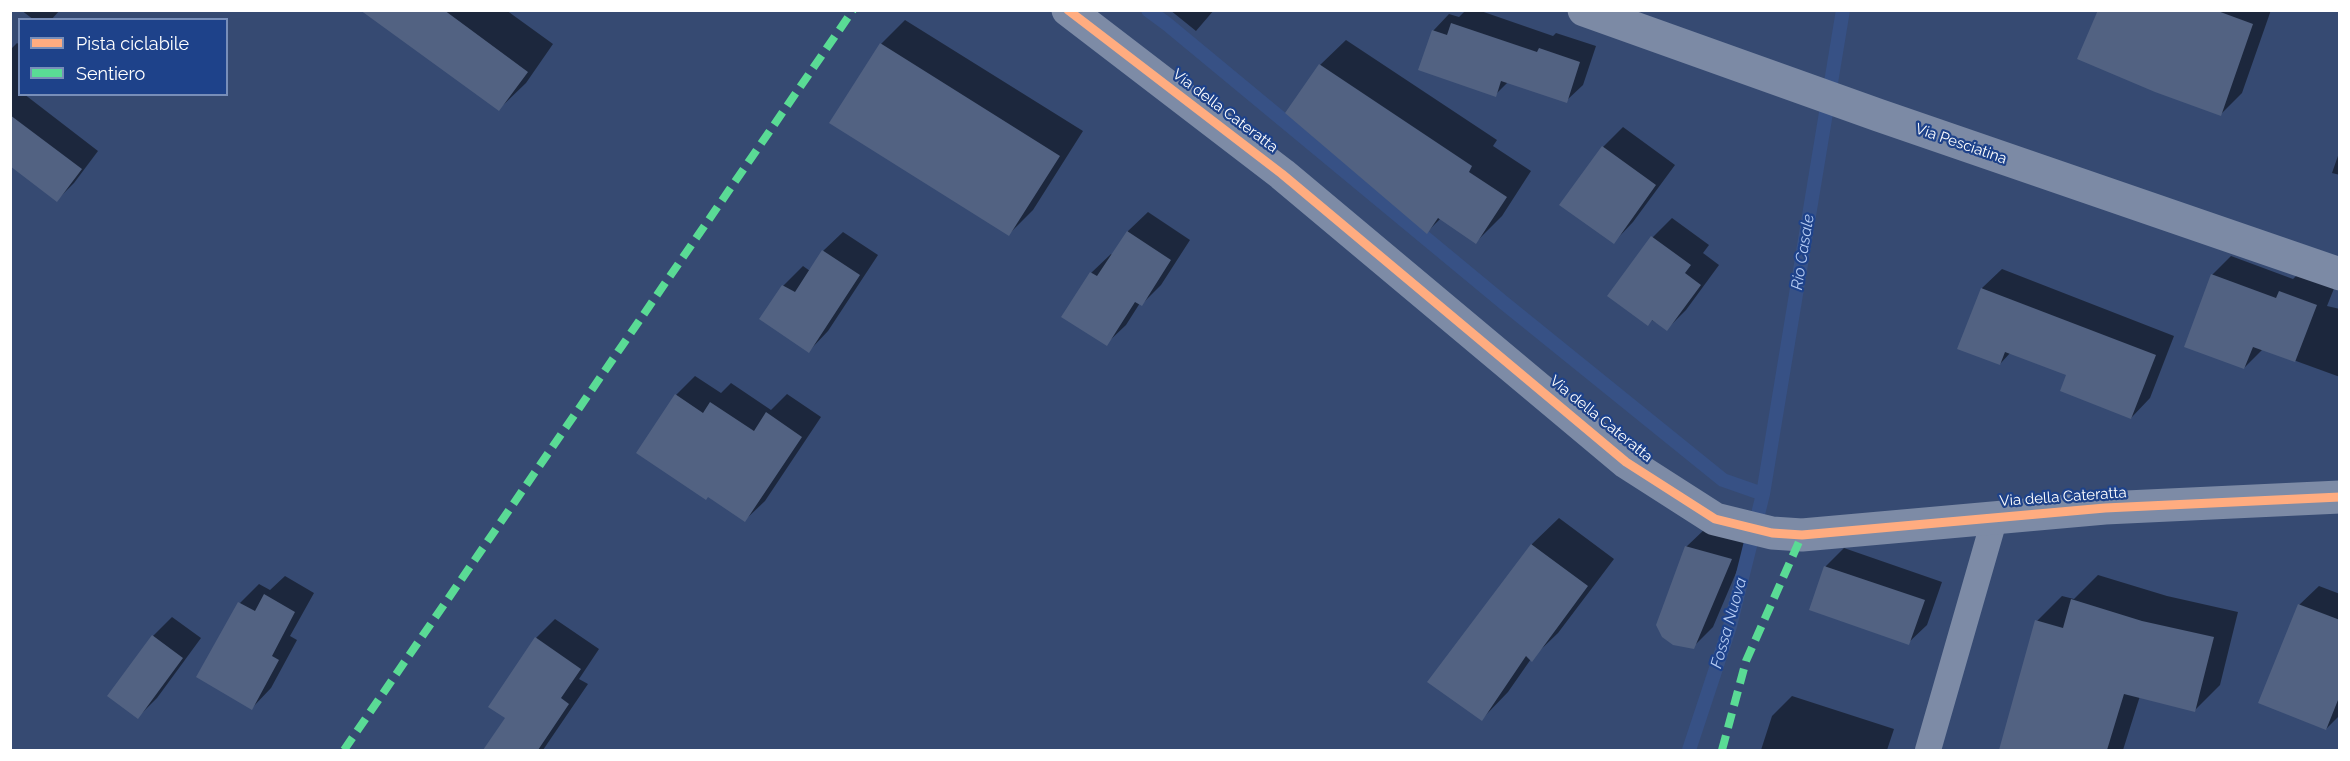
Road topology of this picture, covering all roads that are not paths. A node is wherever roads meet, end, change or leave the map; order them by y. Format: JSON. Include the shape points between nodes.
{"nodes":[{"id":1,"x":1068,"y":10,"type":"edge"},
{"id":2,"x":1584,"y":10,"type":"edge"},
{"id":3,"x":2340,"y":274,"type":"edge"},
{"id":4,"x":2340,"y":497,"type":"edge"},
{"id":5,"x":1995,"y":517,"type":"junction"},
{"id":6,"x":1928,"y":750,"type":"edge"}],
"edges":[{"from":1,"to":5,"type":"street","name":"Via della Cateratta","via":[[1282,174],[1626,462],[1714,519],[1772,533],[1802,535]]},
{"from":2,"to":3,"type":"main road","name":"Via Pesciatina","via":[[1878,116]]},
{"from":4,"to":5,"type":"street","name":"Via della Cateratta"},
{"from":5,"to":6,"type":"lane"}]}
